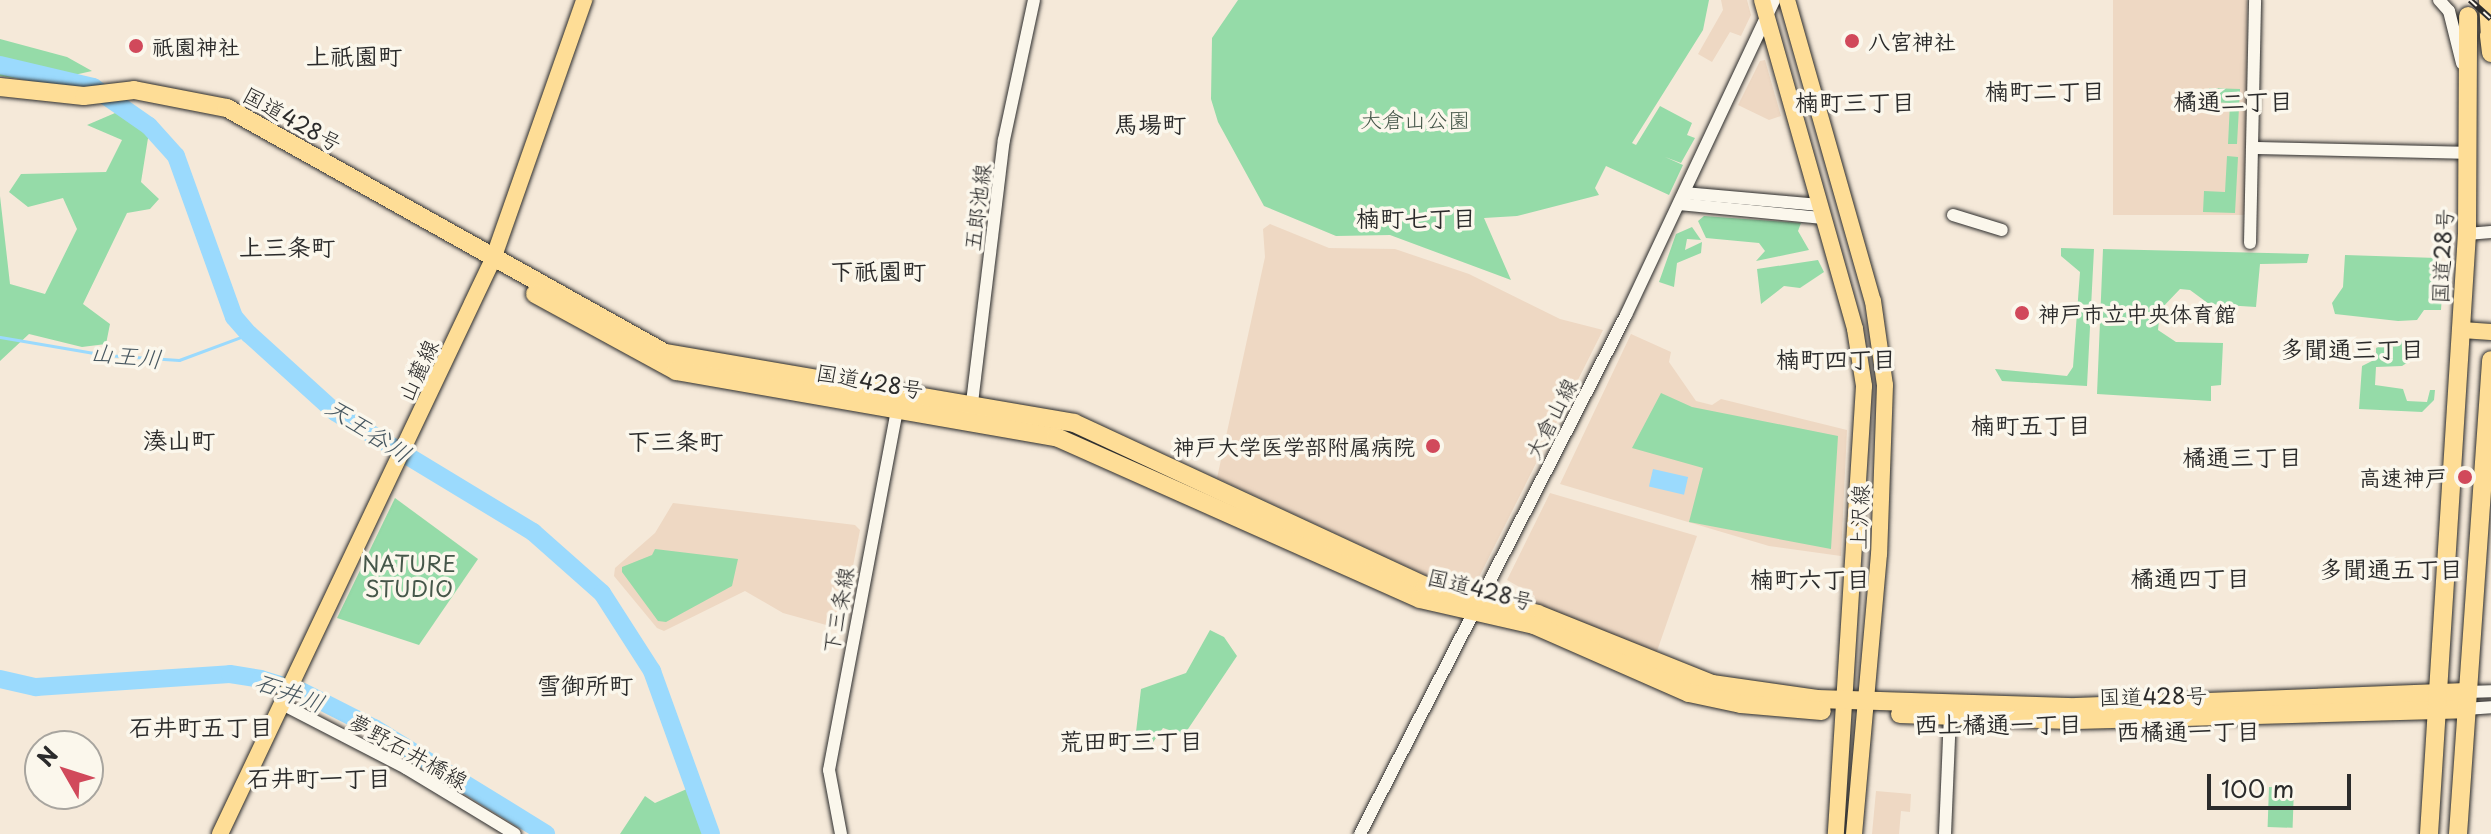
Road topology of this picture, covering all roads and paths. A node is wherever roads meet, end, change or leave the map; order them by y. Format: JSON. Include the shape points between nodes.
{"nodes":[{"id":1,"x":584,"y":0,"type":"edge"},
{"id":2,"x":1034,"y":0,"type":"edge"},
{"id":3,"x":1774,"y":0,"type":"edge"},
{"id":4,"x":1787,"y":0,"type":"edge"},
{"id":5,"x":2255,"y":0,"type":"edge"},
{"id":6,"x":2439,"y":0,"type":"edge"},
{"id":7,"x":2487,"y":0,"type":"edge"},
{"id":8,"x":1765,"y":8,"type":"edge"},
{"id":9,"x":2468,"y":8,"type":"edge"},
{"id":10,"x":2490,"y":44,"type":"edge"},
{"id":11,"x":0,"y":87,"type":"edge"},
{"id":12,"x":2466,"y":92,"type":"junction"},
{"id":13,"x":2252,"y":148,"type":"junction"},
{"id":14,"x":2468,"y":153,"type":"junction"},
{"id":15,"x":1681,"y":198,"type":"junction"},
{"id":16,"x":1821,"y":211,"type":"junction"},
{"id":17,"x":1953,"y":215,"type":"dead end"},
{"id":18,"x":2002,"y":230,"type":"dead end"},
{"id":19,"x":2491,"y":232,"type":"edge"},
{"id":20,"x":2467,"y":234,"type":"junction"},
{"id":21,"x":2250,"y":243,"type":"dead end"},
{"id":22,"x":493,"y":259,"type":"junction"},
{"id":23,"x":2462,"y":330,"type":"junction"},
{"id":24,"x":2491,"y":332,"type":"edge"},
{"id":25,"x":2491,"y":360,"type":"edge"},
{"id":26,"x":899,"y":401,"type":"junction"},
{"id":27,"x":971,"y":413,"type":"junction"},
{"id":28,"x":2489,"y":428,"type":"edge"},
{"id":29,"x":2484,"y":546,"type":"edge"},
{"id":30,"x":1476,"y":607,"type":"junction"},
{"id":31,"x":287,"y":690,"type":"junction"},
{"id":32,"x":2491,"y":691,"type":"edge"},
{"id":33,"x":2466,"y":700,"type":"junction"},
{"id":34,"x":2437,"y":702,"type":"junction"},
{"id":35,"x":1847,"y":707,"type":"junction"},
{"id":36,"x":1866,"y":707,"type":"junction"},
{"id":37,"x":2491,"y":707,"type":"edge"},
{"id":38,"x":1950,"y":716,"type":"junction"},
{"id":39,"x":220,"y":834,"type":"edge"},
{"id":40,"x":515,"y":834,"type":"edge"},
{"id":41,"x":841,"y":834,"type":"edge"},
{"id":42,"x":1360,"y":834,"type":"edge"},
{"id":43,"x":1836,"y":834,"type":"edge"},
{"id":44,"x":1854,"y":834,"type":"edge"},
{"id":45,"x":1945,"y":834,"type":"edge"},
{"id":46,"x":2429,"y":834,"type":"edge"},
{"id":47,"x":2458,"y":834,"type":"edge"}],
"edges":[{"from":1,"to":22,"type":"main road","name":"山麓線"},
{"from":2,"to":27,"type":"street","name":"五郎池線","via":[[1004,140]]},
{"from":3,"to":8,"type":"street","name":"大倉山線"},
{"from":4,"to":36,"type":"main road","name":"上沢線","via":[[1873,301],[1885,385]]},
{"from":5,"to":13,"type":"street"},
{"from":6,"to":12,"type":"street","via":[[2449,11]]},
{"from":7,"to":10,"type":"main road"},
{"from":8,"to":15,"type":"street","name":"大倉山線"},
{"from":8,"to":16,"type":"main road","name":"上沢線"},
{"from":9,"to":12,"type":"highway","name":"国道28号"},
{"from":11,"to":22,"type":"highway","name":"国道428号","via":[[93,96],[114,92],[188,97],[227,108]]},
{"from":12,"to":14,"type":"highway","name":"国道28号"},
{"from":13,"to":14,"type":"street"},
{"from":13,"to":21,"type":"street"},
{"from":14,"to":20,"type":"highway","name":"国道28号"},
{"from":15,"to":16,"type":"street"},
{"from":15,"to":30,"type":"street","name":"大倉山線"},
{"from":16,"to":35,"type":"main road","name":"上沢線","via":[[1855,329],[1864,386]]},
{"from":17,"to":18,"type":"street","via":[[1993,223]]},
{"from":19,"to":20,"type":"street"},
{"from":20,"to":23,"type":"highway","name":"国道28号"},
{"from":22,"to":26,"type":"highway","name":"国道428号","via":[[519,286],[676,371]]},
{"from":22,"to":31,"type":"main road","name":"山麓線"},
{"from":23,"to":24,"type":"main road"},
{"from":23,"to":34,"type":"highway","name":"国道28号"},
{"from":25,"to":28,"type":"highway"},
{"from":26,"to":27,"type":"highway","name":"国道428号"},
{"from":26,"to":41,"type":"street","name":"下三条線","via":[[829,770]]},
{"from":27,"to":30,"type":"highway","name":"国道428号","via":[[1056,437],[1420,599]]},
{"from":28,"to":29,"type":"highway"},
{"from":29,"to":33,"type":"highway"},
{"from":30,"to":35,"type":"highway","name":"国道428号","via":[[1534,625],[1689,693],[1741,704]]},
{"from":30,"to":42,"type":"street","name":"大倉山線"},
{"from":31,"to":39,"type":"main road","name":"山麓線"},
{"from":31,"to":40,"type":"street","name":"夢野石井橋線"},
{"from":32,"to":33,"type":"street"},
{"from":33,"to":34,"type":"highway","name":"国道428号"},
{"from":33,"to":37,"type":"street"},
{"from":33,"to":47,"type":"highway"},
{"from":34,"to":36,"type":"highway","name":"国道428号"},
{"from":34,"to":38,"type":"highway","name":"国道428号","via":[[2105,719]]},
{"from":34,"to":46,"type":"highway","name":"国道28号"},
{"from":35,"to":36,"type":"highway","name":"国道428号"},
{"from":35,"to":43,"type":"main road","name":"上沢線"},
{"from":36,"to":38,"type":"highway","name":"国道428号"},
{"from":36,"to":44,"type":"main road","name":"上沢線"},
{"from":38,"to":45,"type":"street"}]}
